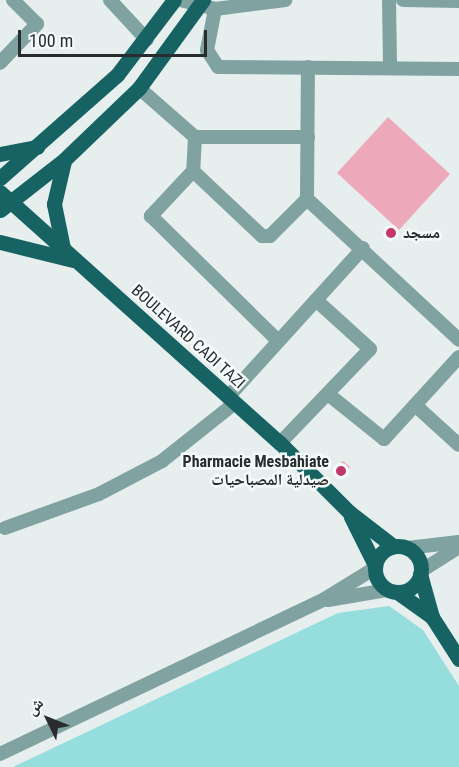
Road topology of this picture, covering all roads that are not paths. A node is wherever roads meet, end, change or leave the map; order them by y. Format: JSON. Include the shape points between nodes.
{"nodes":[{"id":1,"x":13,"y":0,"type":"edge"},
{"id":2,"x":111,"y":0,"type":"edge"},
{"id":3,"x":174,"y":0,"type":"edge"},
{"id":4,"x":180,"y":0,"type":"edge"},
{"id":5,"x":285,"y":0,"type":"edge"},
{"id":6,"x":378,"y":0,"type":"edge"},
{"id":7,"x":391,"y":0,"type":"edge"},
{"id":8,"x":403,"y":0,"type":"edge"},
{"id":9,"x":459,"y":1,"type":"edge"},
{"id":10,"x":206,"y":5,"type":"edge"},
{"id":11,"x":147,"y":40,"type":"junction"},
{"id":12,"x":0,"y":63,"type":"edge"},
{"id":13,"x":390,"y":66,"type":"junction"},
{"id":14,"x":308,"y":67,"type":"junction"},
{"id":15,"x":459,"y":69,"type":"edge"},
{"id":16,"x":139,"y":87,"type":"junction"},
{"id":17,"x":195,"y":137,"type":"junction"},
{"id":18,"x":308,"y":137,"type":"junction"},
{"id":19,"x":40,"y":146,"type":"junction"},
{"id":20,"x":0,"y":154,"type":"edge"},
{"id":21,"x":64,"y":160,"type":"junction"},
{"id":22,"x":193,"y":171,"type":"junction"},
{"id":23,"x":0,"y":178,"type":"edge"},
{"id":24,"x":307,"y":199,"type":"junction"},
{"id":25,"x":4,"y":202,"type":"edge"},
{"id":26,"x":0,"y":242,"type":"edge"},
{"id":27,"x":63,"y":248,"type":"junction"},
{"id":28,"x":363,"y":248,"type":"junction"},
{"id":29,"x":78,"y":261,"type":"junction"},
{"id":30,"x":316,"y":300,"type":"junction"},
{"id":31,"x":459,"y":340,"type":"edge"},
{"id":32,"x":278,"y":341,"type":"junction"},
{"id":33,"x":459,"y":357,"type":"edge"},
{"id":34,"x":328,"y":394,"type":"junction"},
{"id":35,"x":232,"y":400,"type":"junction"},
{"id":36,"x":415,"y":405,"type":"junction"},
{"id":37,"x":280,"y":443,"type":"junction"},
{"id":38,"x":459,"y":445,"type":"edge"},
{"id":39,"x":349,"y":512,"type":"junction"},
{"id":40,"x":5,"y":528,"type":"dead end"},
{"id":41,"x":459,"y":542,"type":"edge"},
{"id":42,"x":400,"y":547,"type":"junction"},
{"id":43,"x":459,"y":547,"type":"edge"},
{"id":44,"x":375,"y":566,"type":"junction"},
{"id":45,"x":421,"y":573,"type":"junction"},
{"id":46,"x":393,"y":591,"type":"junction"},
{"id":47,"x":323,"y":600,"type":"junction"},
{"id":48,"x":432,"y":617,"type":"junction"},
{"id":49,"x":459,"y":659,"type":"edge"},
{"id":50,"x":0,"y":754,"type":"edge"}],
"edges":[{"from":1,"to":12,"type":"street","via":[[37,24]]},
{"from":2,"to":11,"type":"street"},
{"from":3,"to":11,"type":"main road"},
{"from":4,"to":10,"type":"street"},
{"from":5,"to":10,"type":"street"},
{"from":6,"to":7,"type":"street"},
{"from":7,"to":13,"type":"street"},
{"from":8,"to":9,"type":"street"},
{"from":10,"to":14,"type":"street","via":[[207,50],[212,64],[240,69]]},
{"from":10,"to":16,"type":"main road"},
{"from":11,"to":19,"type":"main road","via":[[110,82]]},
{"from":13,"to":14,"type":"street"},
{"from":13,"to":15,"type":"street"},
{"from":14,"to":18,"type":"street"},
{"from":16,"to":17,"type":"street"},
{"from":16,"to":21,"type":"main road"},
{"from":17,"to":18,"type":"street"},
{"from":17,"to":22,"type":"street"},
{"from":18,"to":24,"type":"street"},
{"from":19,"to":20,"type":"main road"},
{"from":19,"to":23,"type":"main road"},
{"from":21,"to":25,"type":"main road"},
{"from":21,"to":27,"type":"main road","via":[[54,204]]},
{"from":22,"to":24,"type":"street","via":[[266,237]]},
{"from":22,"to":32,"type":"street","via":[[153,211],[154,223]]},
{"from":24,"to":28,"type":"street"},
{"from":25,"to":27,"type":"main road","name":"BOULEVARD CADI TAZI"},
{"from":26,"to":29,"type":"main road"},
{"from":27,"to":29,"type":"main road","name":"BOULEVARD CADI TAZI"},
{"from":28,"to":30,"type":"street"},
{"from":28,"to":31,"type":"street"},
{"from":29,"to":35,"type":"main road","name":"BOULEVARD CADI TAZI"},
{"from":30,"to":32,"type":"street"},
{"from":30,"to":34,"type":"street","via":[[369,350]]},
{"from":32,"to":35,"type":"street"},
{"from":33,"to":36,"type":"street"},
{"from":34,"to":36,"type":"street","via":[[381,440]]},
{"from":34,"to":37,"type":"street"},
{"from":35,"to":37,"type":"main road","name":"BOULEVARD CADI TAZI"},
{"from":35,"to":40,"type":"street","via":[[162,461],[99,494]]},
{"from":36,"to":38,"type":"street"},
{"from":37,"to":39,"type":"main road","name":"BOULEVARD CADI TAZI"},
{"from":39,"to":42,"type":"main road","name":"BOULEVARD CADI TAZI"},
{"from":39,"to":44,"type":"main road","name":"BOULEVARD CADI TAZI"},
{"from":41,"to":42,"type":"street"},
{"from":42,"to":44,"type":"main road","via":[[381,553]]},
{"from":42,"to":45,"type":"main road","via":[[420,562]]},
{"from":43,"to":45,"type":"street"},
{"from":44,"to":46,"type":"main road","via":[[378,581]]},
{"from":44,"to":47,"type":"street"},
{"from":45,"to":46,"type":"main road","via":[[412,587]]},
{"from":45,"to":48,"type":"main road"},
{"from":46,"to":47,"type":"street"},
{"from":46,"to":48,"type":"main road"},
{"from":47,"to":50,"type":"street"},
{"from":48,"to":49,"type":"main road"}]}
